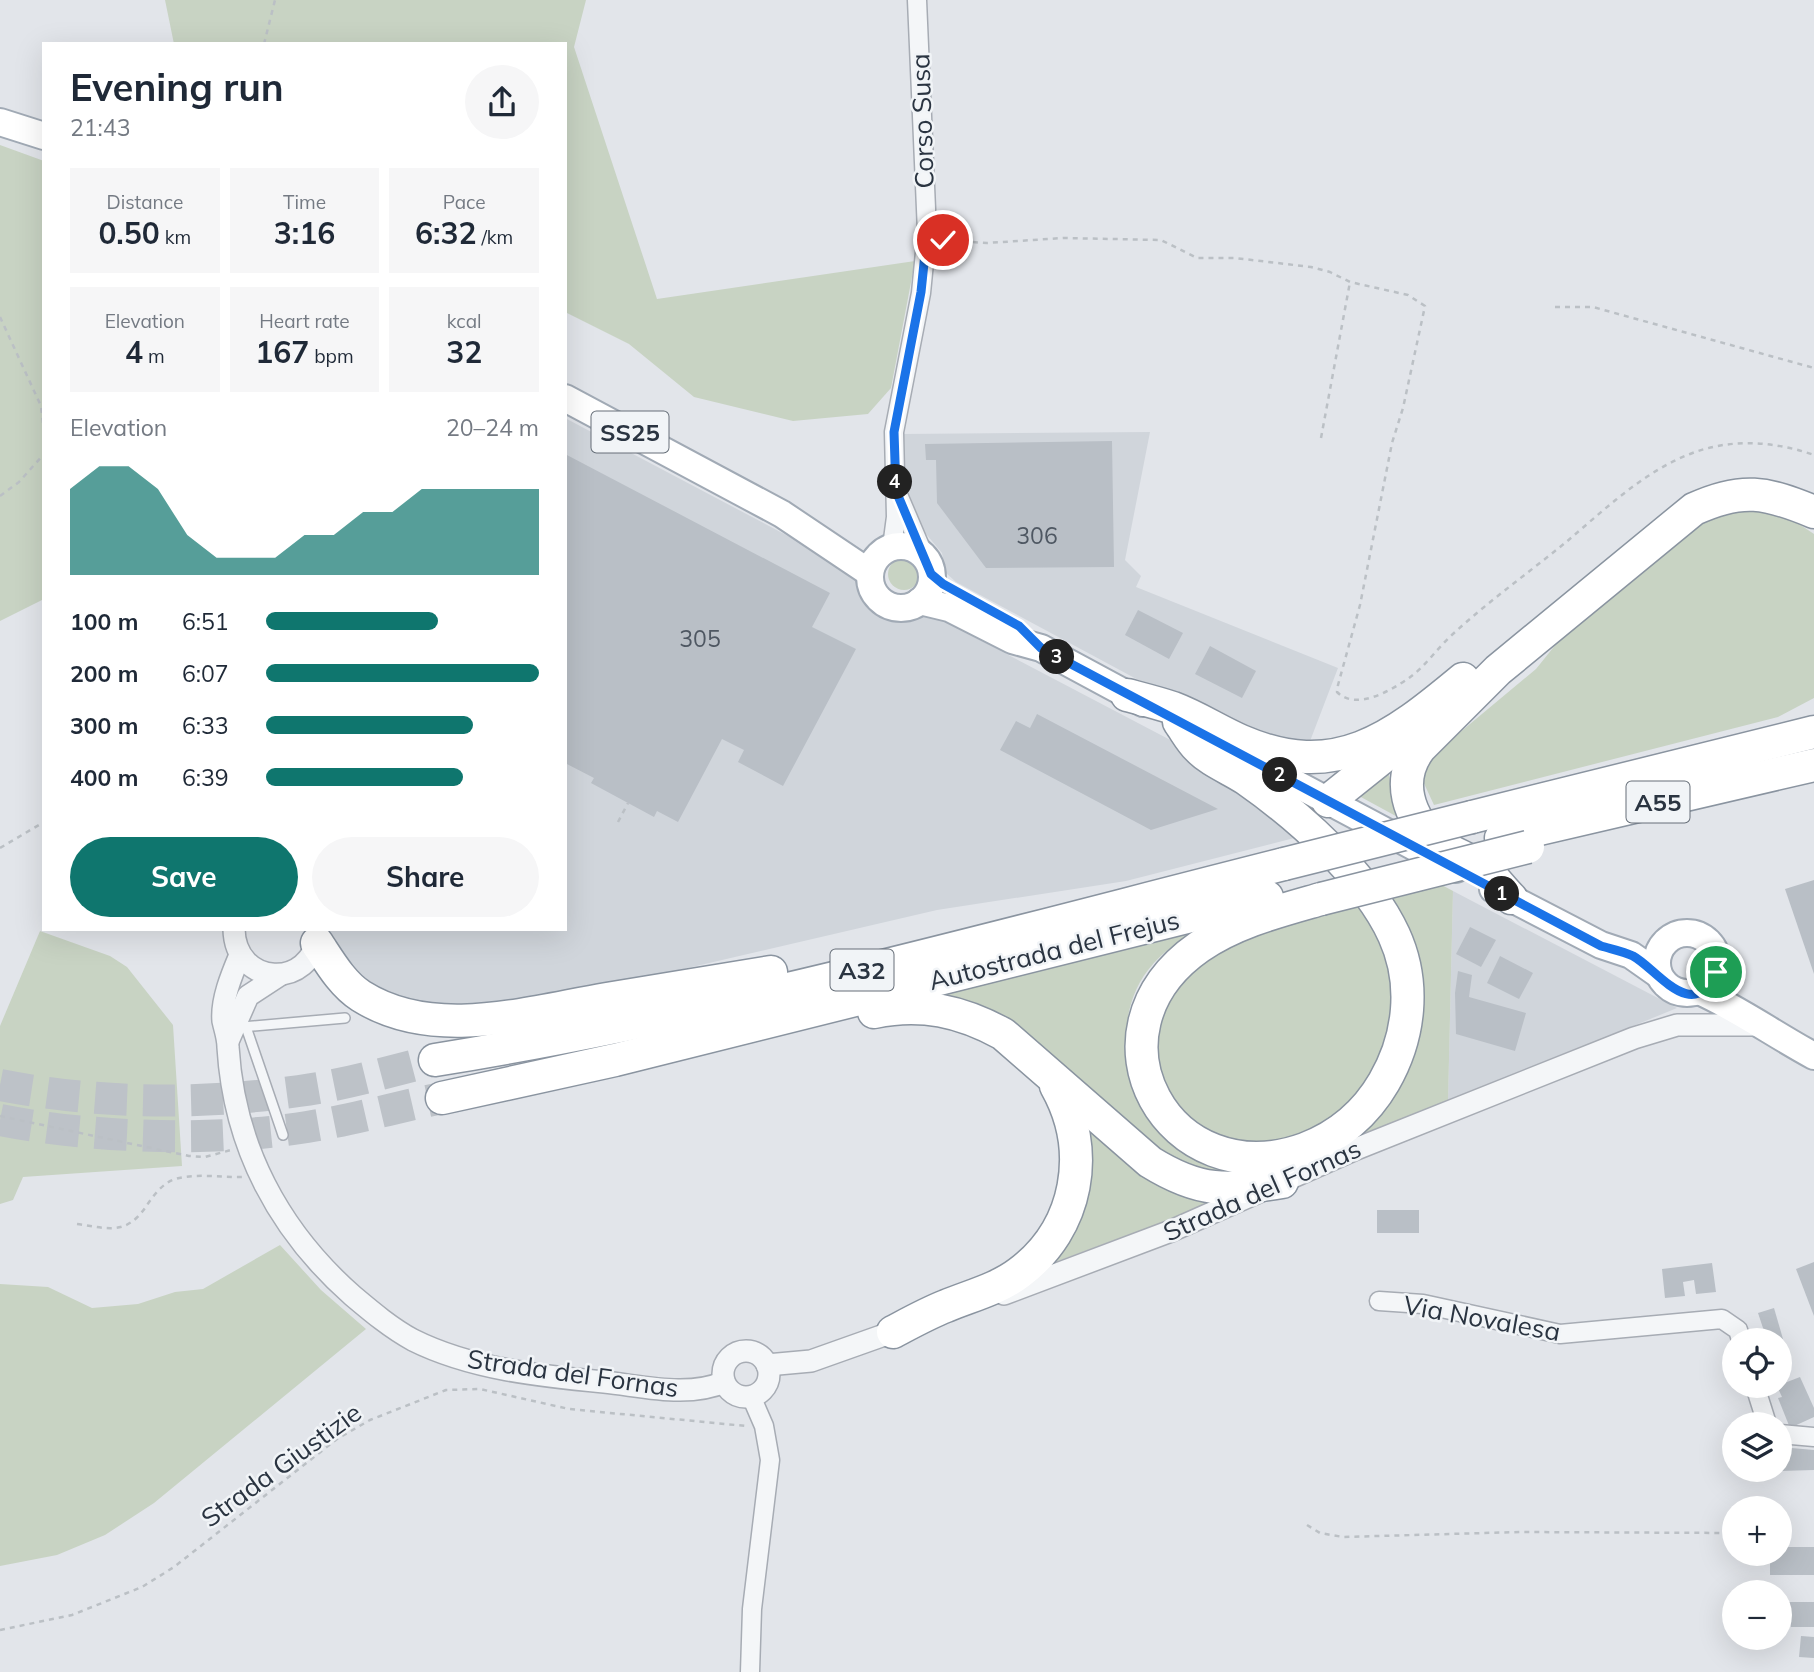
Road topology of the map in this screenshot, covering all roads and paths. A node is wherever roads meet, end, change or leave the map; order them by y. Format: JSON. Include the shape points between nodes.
{"nodes":[{"id":1,"x":275,"y":0,"type":"edge"},
{"id":2,"x":918,"y":0,"type":"edge"},
{"id":3,"x":264,"y":42,"type":"edge"},
{"id":4,"x":0,"y":122,"type":"edge"},
{"id":5,"x":42,"y":135,"type":"edge"},
{"id":6,"x":926,"y":244,"type":"junction"},
{"id":7,"x":1350,"y":282,"type":"junction"},
{"id":8,"x":1555,"y":307,"type":"dead end"},
{"id":9,"x":0,"y":317,"type":"edge"},
{"id":10,"x":1814,"y":368,"type":"edge"},
{"id":11,"x":567,"y":399,"type":"edge"},
{"id":12,"x":42,"y":415,"type":"edge"},
{"id":13,"x":1321,"y":438,"type":"dead end"},
{"id":14,"x":1814,"y":455,"type":"edge"},
{"id":15,"x":42,"y":456,"type":"edge"},
{"id":16,"x":896,"y":491,"type":"junction"},
{"id":17,"x":0,"y":496,"type":"edge"},
{"id":18,"x":1813,"y":512,"type":"edge"},
{"id":19,"x":881,"y":558,"type":"junction"},
{"id":20,"x":928,"y":566,"type":"junction"},
{"id":21,"x":1596,"y":587,"type":"junction"},
{"id":22,"x":920,"y":601,"type":"junction"},
{"id":23,"x":1041,"y":648,"type":"junction"},
{"id":24,"x":1498,"y":670,"type":"junction"},
{"id":25,"x":1127,"y":695,"type":"junction"},
{"id":26,"x":1814,"y":714,"type":"edge"},
{"id":27,"x":1179,"y":722,"type":"junction"},
{"id":28,"x":1814,"y":732,"type":"edge"},
{"id":29,"x":1814,"y":765,"type":"edge"},
{"id":30,"x":1621,"y":781,"type":"junction"},
{"id":31,"x":1328,"y":801,"type":"junction"},
{"id":32,"x":628,"y":803,"type":"dead end"},
{"id":33,"x":1472,"y":817,"type":"joint"},
{"id":34,"x":618,"y":822,"type":"dead end"},
{"id":35,"x":42,"y":823,"type":"edge"},
{"id":36,"x":1515,"y":842,"type":"joint"},
{"id":37,"x":0,"y":848,"type":"edge"},
{"id":38,"x":1315,"y":893,"type":"junction"},
{"id":39,"x":1511,"y":898,"type":"junction"},
{"id":40,"x":234,"y":931,"type":"edge"},
{"id":41,"x":318,"y":936,"type":"edge"},
{"id":42,"x":1662,"y":945,"type":"junction"},
{"id":43,"x":942,"y":950,"type":"junction"},
{"id":44,"x":240,"y":955,"type":"junction"},
{"id":45,"x":1631,"y":955,"type":"junction"},
{"id":46,"x":1658,"y":974,"type":"junction"},
{"id":47,"x":280,"y":975,"type":"junction"},
{"id":48,"x":1707,"y":982,"type":"junction"},
{"id":49,"x":345,"y":1018,"type":"dead end"},
{"id":50,"x":1758,"y":1025,"type":"junction"},
{"id":51,"x":236,"y":1031,"type":"junction"},
{"id":52,"x":1814,"y":1056,"type":"edge"},
{"id":53,"x":435,"y":1060,"type":"tunnel mouth"},
{"id":54,"x":615,"y":1060,"type":"junction"},
{"id":55,"x":1049,"y":1073,"type":"junction"},
{"id":56,"x":442,"y":1098,"type":"tunnel mouth"},
{"id":57,"x":0,"y":1116,"type":"edge"},
{"id":58,"x":283,"y":1135,"type":"dead end"},
{"id":59,"x":247,"y":1145,"type":"junction"},
{"id":60,"x":260,"y":1177,"type":"junction"},
{"id":61,"x":1282,"y":1182,"type":"junction"},
{"id":62,"x":76,"y":1224,"type":"dead end"},
{"id":63,"x":1379,"y":1301,"type":"dead end"},
{"id":64,"x":1735,"y":1328,"type":"edge"},
{"id":65,"x":893,"y":1332,"type":"junction"},
{"id":66,"x":767,"y":1365,"type":"junction"},
{"id":67,"x":724,"y":1382,"type":"junction"},
{"id":68,"x":751,"y":1396,"type":"junction"},
{"id":69,"x":764,"y":1426,"type":"junction"},
{"id":70,"x":1792,"y":1435,"type":"edge"},
{"id":71,"x":1814,"y":1437,"type":"edge"},
{"id":72,"x":1307,"y":1525,"type":"dead end"},
{"id":73,"x":1722,"y":1533,"type":"edge"},
{"id":74,"x":0,"y":1630,"type":"edge"},
{"id":75,"x":750,"y":1672,"type":"edge"}],
"edges":[{"from":1,"to":3,"type":"path"},
{"from":2,"to":6,"type":"street","name":"Corso Susa"},
{"from":4,"to":5,"type":"main road"},
{"from":6,"to":7,"type":"path","via":[[943,240],[1153,239],[1197,258],[1311,267]]},
{"from":6,"to":16,"type":"street","name":"Corso Susa","via":[[894,432]]},
{"from":7,"to":13,"type":"path"},
{"from":7,"to":14,"type":"path","via":[[1408,295],[1420,301],[1426,313],[1338,685],[1343,698],[1365,700],[1410,677],[1452,634],[1595,518],[1688,454],[1737,443],[1791,447]]},
{"from":8,"to":10,"type":"path","via":[[1593,307]]},
{"from":9,"to":12,"type":"path"},
{"from":11,"to":19,"type":"main road","number":"SS25","via":[[782,513]]},
{"from":15,"to":17,"type":"path"},
{"from":16,"to":19,"type":"street","name":"Corso Susa"},
{"from":16,"to":20,"type":"street","name":"Corso Susa"},
{"from":18,"to":21,"type":"highway","via":[[1773,495],[1714,500],[1676,521]]},
{"from":19,"to":20,"type":"main road","number":"SS25","via":[[910,548]]},
{"from":19,"to":22,"type":"main road","number":"SS25","via":[[873,591],[886,604],[903,608]]},
{"from":20,"to":22,"type":"main road","via":[[928,592]]},
{"from":20,"to":23,"type":"main road","number":"SS25","via":[[943,584],[1019,626]]},
{"from":21,"to":24,"type":"highway"},
{"from":21,"to":25,"type":"highway","via":[[1492,656],[1411,722],[1373,744],[1331,758],[1298,758],[1266,750],[1175,709]]},
{"from":22,"to":23,"type":"main road","number":"SS25","via":[[949,608],[1012,640]]},
{"from":23,"to":25,"type":"main road","number":"SS25"},
{"from":24,"to":31,"type":"highway"},
{"from":24,"to":39,"type":"highway","via":[[1420,748],[1405,775],[1414,813],[1427,833],[1439,845],[1485,870]]},
{"from":25,"to":27,"type":"main road","number":"SS25"},
{"from":26,"to":30,"type":"highway","via":[[1789,725],[1664,756]]},
{"from":27,"to":31,"type":"main road","number":"SS25"},
{"from":27,"to":38,"type":"highway","via":[[1198,749],[1276,803],[1370,894],[1395,937],[1407,988],[1407,1017],[1393,1067],[1380,1090],[1345,1129],[1301,1150],[1262,1158],[1230,1156],[1203,1146],[1161,1110],[1149,1085],[1142,1059],[1146,1008],[1176,964],[1200,946]]},
{"from":28,"to":30,"type":"highway","number":"A55"},
{"from":29,"to":36,"type":"highway","number":"A55","via":[[1594,818]]},
{"from":30,"to":33,"type":"highway","number":"A55"},
{"from":31,"to":39,"type":"main road","number":"SS25"},
{"from":32,"to":34,"type":"path"},
{"from":33,"to":43,"type":"highway","name":"Autostrada del Frejus","number":"A32","bridge":true},
{"from":35,"to":37,"type":"path"},
{"from":36,"to":38,"type":"highway","name":"Autostrada del Frejus","number":"A32"},
{"from":38,"to":54,"type":"highway","name":"Autostrada del Frejus","number":"A32"},
{"from":39,"to":45,"type":"main road","number":"SS25","via":[[1601,946]]},
{"from":40,"to":44,"type":"street"},
{"from":41,"to":43,"type":"highway","via":[[337,972],[360,995],[391,1010],[424,1018],[478,1020],[785,970],[878,950]]},
{"from":41,"to":47,"type":"street","via":[[304,965]]},
{"from":42,"to":45,"type":"main road"},
{"from":42,"to":46,"type":"main road"},
{"from":42,"to":48,"type":"main road","via":[[1678,934],[1701,936],[1713,949]]},
{"from":43,"to":53,"type":"highway","name":"Autostrada del Frejus","number":"A32","via":[[636,1022]]},
{"from":44,"to":47,"type":"street","via":[[256,970]]},
{"from":44,"to":51,"type":"street","name":"Strada del Fornas","via":[[224,1008]]},
{"from":45,"to":46,"type":"main road","number":"SS25"},
{"from":46,"to":48,"type":"main road","number":"SS25","via":[[1670,989],[1689,994]]},
{"from":47,"to":51,"type":"street","via":[[248,996]]},
{"from":48,"to":50,"type":"main road","number":"SS25"},
{"from":49,"to":51,"type":"lane"},
{"from":50,"to":52,"type":"main road","number":"SS25"},
{"from":50,"to":61,"type":"street","name":"Strada del Fornas","via":[[1659,1029]]},
{"from":51,"to":58,"type":"lane","name":"Strada del Fornas"},
{"from":51,"to":59,"type":"street","name":"Strada del Fornas","via":[[234,1104]]},
{"from":54,"to":55,"type":"highway","via":[[675,1059],[912,1006],[980,1022],[1003,1034]]},
{"from":54,"to":56,"type":"highway","name":"Autostrada del Frejus","number":"A32"},
{"from":55,"to":61,"type":"highway","via":[[1169,1174],[1234,1190]]},
{"from":55,"to":65,"type":"highway","via":[[1066,1103],[1077,1145],[1073,1193],[1054,1235],[1017,1274]]},
{"from":57,"to":59,"type":"path","via":[[188,1156],[205,1157]]},
{"from":59,"to":60,"type":"street","name":"Strada del Fornas"},
{"from":60,"to":62,"type":"path","via":[[179,1178],[167,1183],[135,1222],[125,1227]]},
{"from":60,"to":67,"type":"street","name":"Strada del Fornas","via":[[284,1220],[333,1277],[393,1327],[430,1348],[495,1367],[596,1381],[700,1390]]},
{"from":61,"to":65,"type":"street","name":"Strada del Fornas","via":[[1171,1231]]},
{"from":63,"to":64,"type":"street","name":"Via Novalesa","via":[[1423,1304],[1560,1334],[1722,1319]]},
{"from":65,"to":66,"type":"street","name":"Strada del Fornas","via":[[811,1361]]},
{"from":66,"to":67,"type":"street","via":[[756,1354],[741,1351],[724,1366]]},
{"from":66,"to":68,"type":"street","via":[[764,1387]]},
{"from":67,"to":68,"type":"street","via":[[738,1395]]},
{"from":68,"to":69,"type":"street"},
{"from":69,"to":74,"type":"path","name":"Strada Giustizie","via":[[569,1409],[480,1390],[446,1390],[381,1415],[337,1439],[142,1587],[72,1615]]},
{"from":69,"to":75,"type":"street","via":[[770,1460],[752,1609]]},
{"from":70,"to":71,"type":"street"},
{"from":72,"to":73,"type":"path","via":[[1330,1537]]}]}
